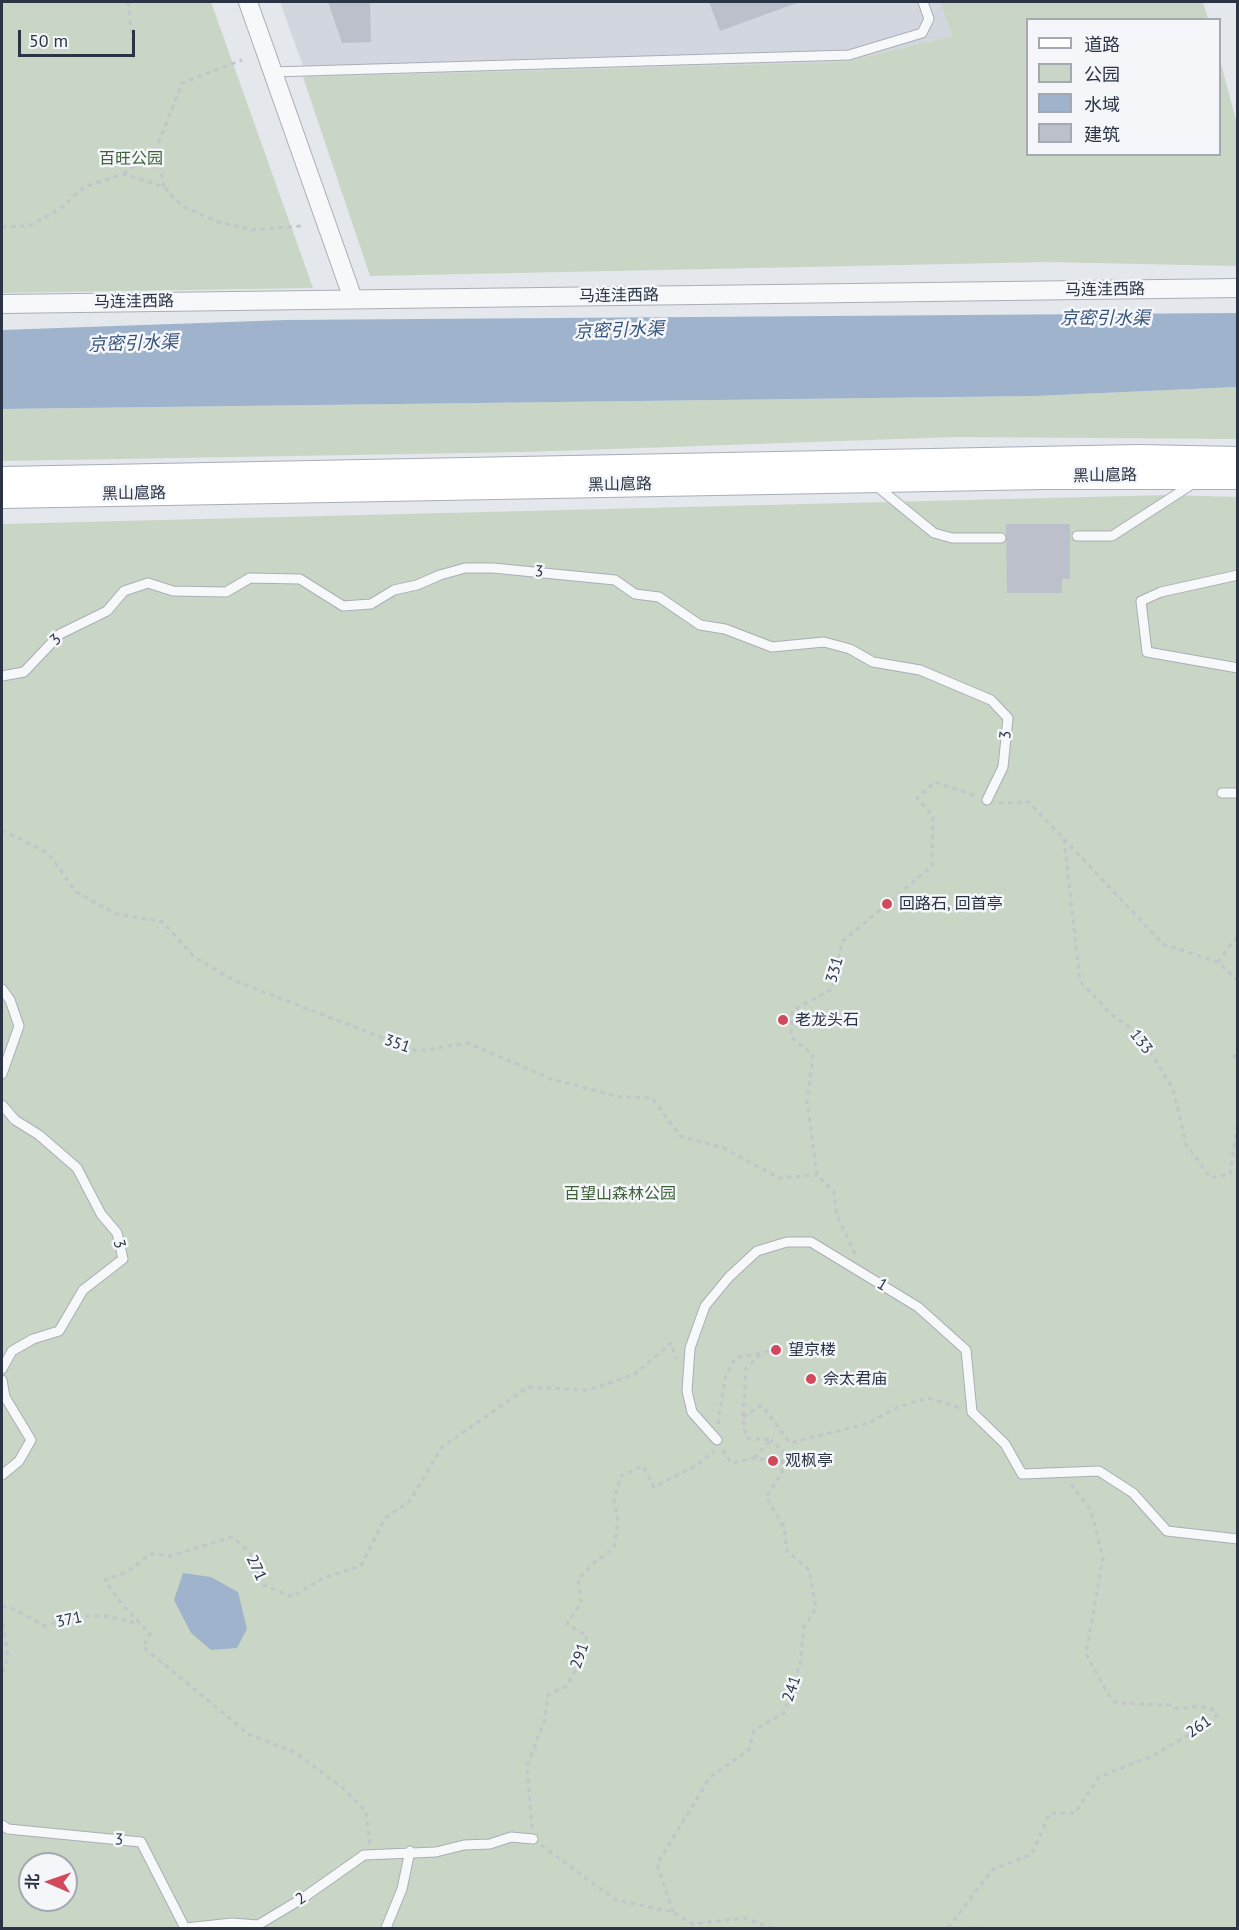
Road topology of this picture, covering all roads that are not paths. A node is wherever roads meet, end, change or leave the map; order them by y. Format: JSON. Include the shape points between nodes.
{"nodes":[{"id":1,"x":248,"y":2,"type":"edge"},
{"id":2,"x":923,"y":2,"type":"edge"},
{"id":3,"x":272,"y":72,"type":"junction"},
{"id":4,"x":1238,"y":288,"type":"edge"},
{"id":5,"x":353,"y":299,"type":"junction"},
{"id":6,"x":2,"y":304,"type":"edge"},
{"id":7,"x":1238,"y":459,"type":"edge"},
{"id":8,"x":1206,"y":475,"type":"junction"},
{"id":9,"x":1238,"y":477,"type":"edge"},
{"id":10,"x":2,"y":478,"type":"edge"},
{"id":11,"x":870,"y":481,"type":"junction"},
{"id":12,"x":2,"y":496,"type":"edge"},
{"id":13,"x":1077,"y":536,"type":"dead end"},
{"id":14,"x":1001,"y":538,"type":"dead end"},
{"id":15,"x":1238,"y":575,"type":"edge"},
{"id":16,"x":1238,"y":668,"type":"edge"},
{"id":17,"x":2,"y":676,"type":"edge"},
{"id":18,"x":1222,"y":793,"type":"dead end"},
{"id":19,"x":1238,"y":793,"type":"edge"},
{"id":20,"x":987,"y":800,"type":"road end"},
{"id":21,"x":2,"y":989,"type":"edge"},
{"id":22,"x":2,"y":1074,"type":"edge"},
{"id":23,"x":2,"y":1105,"type":"edge"},
{"id":24,"x":2,"y":1369,"type":"edge"},
{"id":25,"x":2,"y":1380,"type":"edge"},
{"id":26,"x":717,"y":1440,"type":"road end"},
{"id":27,"x":2,"y":1475,"type":"edge"},
{"id":28,"x":1238,"y":1539,"type":"edge"},
{"id":29,"x":2,"y":1825,"type":"edge"},
{"id":30,"x":533,"y":1839,"type":"road end"},
{"id":31,"x":410,"y":1851,"type":"junction"},
{"id":32,"x":185,"y":1929,"type":"edge"},
{"id":33,"x":386,"y":1929,"type":"edge"}],
"edges":[{"from":1,"to":3,"type":"street"},
{"from":2,"to":3,"type":"lane","via":[[929,19],[922,33],[849,55]]},
{"from":3,"to":5,"type":"street"},
{"from":4,"to":5,"type":"street","name":"马连洼西路"},
{"from":5,"to":6,"type":"street","name":"马连洼西路"},
{"from":7,"to":10,"type":"main road","name":"黑山扈路"},
{"from":8,"to":9,"type":"main road","name":"黑山扈路"},
{"from":8,"to":11,"type":"main road","name":"黑山扈路"},
{"from":8,"to":13,"type":"lane","via":[[1112,536]]},
{"from":11,"to":12,"type":"main road","name":"黑山扈路"},
{"from":11,"to":14,"type":"lane","via":[[934,533],[952,538]]},
{"from":15,"to":16,"type":"lane","via":[[1161,592],[1142,601],[1147,652]]},
{"from":17,"to":20,"type":"lane","name":"3","number":"3","via":[[24,672],[60,634],[107,611],[124,591],[148,583],[173,591],[226,592],[250,579],[300,579],[343,606],[371,604],[394,590],[465,568],[615,580],[635,594],[659,597],[700,625],[725,629],[772,647],[824,642],[850,649],[873,662],[920,670],[991,700],[1008,718],[1003,768]]},
{"from":18,"to":19,"type":"lane"},
{"from":21,"to":22,"type":"lane","via":[[19,1026]]},
{"from":23,"to":24,"type":"lane","name":"3","number":"3","via":[[15,1120],[77,1168],[101,1214],[117,1233],[123,1259],[83,1290],[59,1331],[12,1351]]},
{"from":25,"to":27,"type":"lane","via":[[5,1397],[31,1440],[19,1461]]},
{"from":26,"to":28,"type":"lane","name":"1","number":"1","via":[[692,1412],[687,1391],[690,1348],[705,1306],[757,1251],[786,1242],[812,1242],[918,1307],[966,1350],[972,1412],[1005,1444],[1022,1474],[1099,1471],[1133,1493],[1167,1531]]},
{"from":29,"to":32,"type":"lane","name":"3","number":"3","via":[[141,1842]]},
{"from":30,"to":31,"type":"lane","name":"2","via":[[512,1837],[436,1852]]},
{"from":31,"to":32,"type":"lane","name":"2","via":[[364,1855],[258,1925],[232,1923]]},
{"from":31,"to":33,"type":"lane","via":[[402,1889]]}]}
